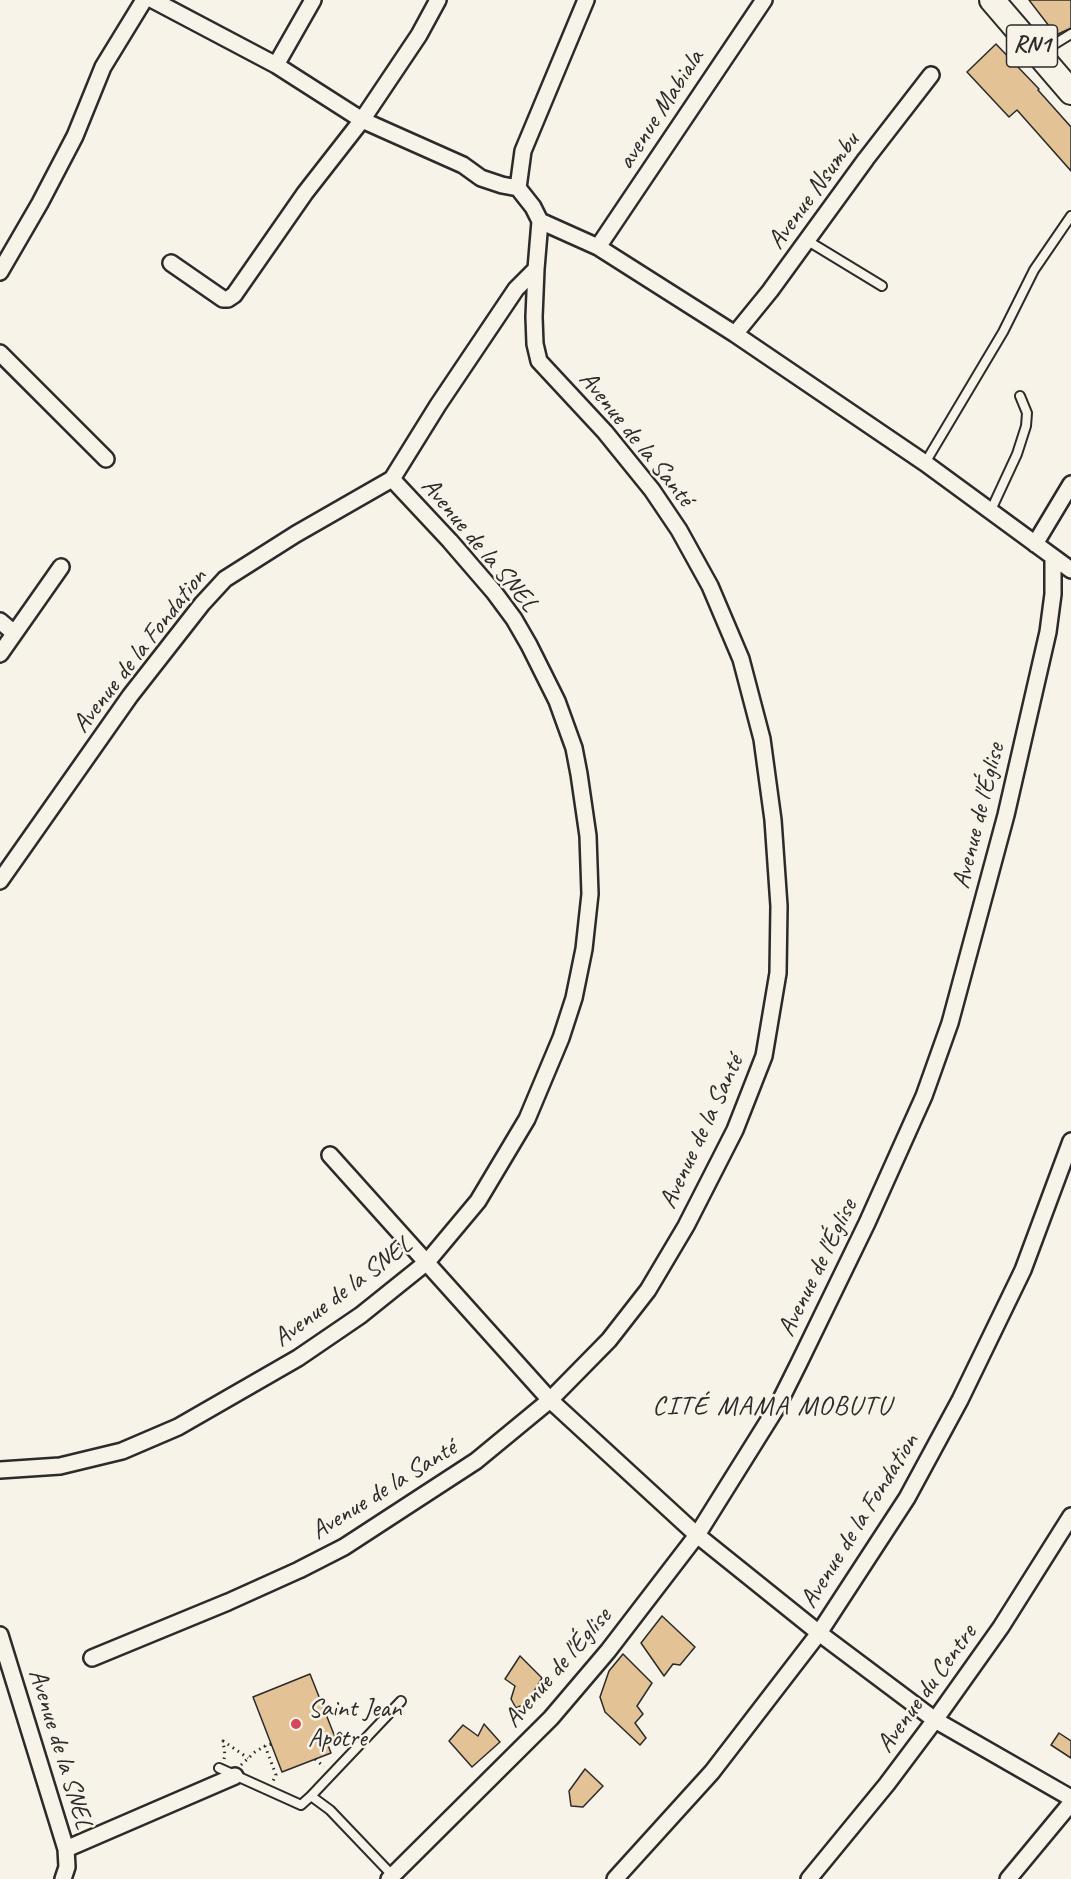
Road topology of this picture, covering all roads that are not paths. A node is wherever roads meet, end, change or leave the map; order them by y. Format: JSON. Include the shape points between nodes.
{"nodes":[{"id":1,"x":144,"y":0,"type":"edge"},
{"id":2,"x":153,"y":0,"type":"edge"},
{"id":3,"x":313,"y":0,"type":"edge"},
{"id":4,"x":438,"y":0,"type":"edge"},
{"id":5,"x":586,"y":0,"type":"edge"},
{"id":6,"x":764,"y":0,"type":"edge"},
{"id":7,"x":992,"y":0,"type":"edge"},
{"id":8,"x":1071,"y":34,"type":"edge"},
{"id":9,"x":1038,"y":54,"type":"junction"},
{"id":10,"x":276,"y":65,"type":"junction"},
{"id":11,"x":931,"y":75,"type":"dead end"},
{"id":12,"x":1071,"y":92,"type":"edge"},
{"id":13,"x":362,"y":120,"type":"junction"},
{"id":14,"x":518,"y":188,"type":"junction"},
{"id":15,"x":1071,"y":216,"type":"edge"},
{"id":16,"x":540,"y":221,"type":"junction"},
{"id":17,"x":808,"y":241,"type":"junction"},
{"id":18,"x":598,"y":247,"type":"junction"},
{"id":19,"x":171,"y":263,"type":"dead end"},
{"id":20,"x":536,"y":269,"type":"junction"},
{"id":21,"x":0,"y":272,"type":"edge"},
{"id":22,"x":882,"y":286,"type":"dead end"},
{"id":23,"x":735,"y":334,"type":"junction"},
{"id":24,"x":0,"y":353,"type":"edge"},
{"id":25,"x":1020,"y":396,"type":"dead end"},
{"id":26,"x":106,"y":459,"type":"dead end"},
{"id":27,"x":925,"y":463,"type":"junction"},
{"id":28,"x":392,"y":479,"type":"junction"},
{"id":29,"x":1071,"y":484,"type":"edge"},
{"id":30,"x":991,"y":510,"type":"junction"},
{"id":31,"x":1035,"y":544,"type":"junction"},
{"id":32,"x":1053,"y":557,"type":"junction"},
{"id":33,"x":61,"y":567,"type":"dead end"},
{"id":34,"x":1071,"y":570,"type":"edge"},
{"id":35,"x":0,"y":621,"type":"edge"},
{"id":36,"x":14,"y":633,"type":"junction"},
{"id":37,"x":0,"y":654,"type":"edge"},
{"id":38,"x":0,"y":881,"type":"edge"},
{"id":39,"x":1071,"y":1141,"type":"edge"},
{"id":40,"x":330,"y":1155,"type":"dead end"},
{"id":41,"x":427,"y":1262,"type":"junction"},
{"id":42,"x":550,"y":1400,"type":"junction"},
{"id":43,"x":0,"y":1470,"type":"edge"},
{"id":44,"x":1071,"y":1516,"type":"edge"},
{"id":45,"x":696,"y":1535,"type":"junction"},
{"id":46,"x":819,"y":1633,"type":"junction"},
{"id":47,"x":0,"y":1635,"type":"edge"},
{"id":48,"x":92,"y":1658,"type":"dead end"},
{"id":49,"x":401,"y":1701,"type":"dead end"},
{"id":50,"x":935,"y":1720,"type":"junction"},
{"id":51,"x":219,"y":1769,"type":"road end"},
{"id":52,"x":235,"y":1776,"type":"junction"},
{"id":53,"x":311,"y":1796,"type":"junction"},
{"id":54,"x":1071,"y":1798,"type":"edge"},
{"id":55,"x":1071,"y":1803,"type":"edge"},
{"id":56,"x":66,"y":1849,"type":"junction"},
{"id":57,"x":391,"y":1878,"type":"edge"},
{"id":58,"x":63,"y":1879,"type":"edge"},
{"id":59,"x":615,"y":1879,"type":"edge"},
{"id":60,"x":809,"y":1879,"type":"edge"},
{"id":61,"x":1008,"y":1879,"type":"edge"}],
"edges":[{"from":1,"to":21,"type":"street","via":[[103,67],[75,136]]},
{"from":2,"to":10,"type":"street"},
{"from":3,"to":10,"type":"street"},
{"from":4,"to":13,"type":"street"},
{"from":5,"to":14,"type":"street","via":[[523,151]]},
{"from":6,"to":18,"type":"street","name":"avenue Mabiala"},
{"from":7,"to":9,"type":"highway","number":"RN1"},
{"from":8,"to":9,"type":"lane"},
{"from":9,"to":12,"type":"highway","number":"RN1"},
{"from":10,"to":13,"type":"street"},
{"from":11,"to":17,"type":"street","name":"Avenue Nsumbu"},
{"from":13,"to":14,"type":"street","via":[[463,165],[481,177]]},
{"from":13,"to":19,"type":"street","via":[[304,193],[234,295],[223,299]]},
{"from":14,"to":16,"type":"street"},
{"from":15,"to":27,"type":"lane","via":[[1034,270],[1003,332]]},
{"from":16,"to":18,"type":"street"},
{"from":16,"to":20,"type":"street"},
{"from":17,"to":22,"type":"lane"},
{"from":17,"to":23,"type":"street","name":"Avenue Nsumbu"},
{"from":18,"to":23,"type":"street"},
{"from":20,"to":28,"type":"street","name":"Avenue de la SNEL","via":[[509,299]]},
{"from":20,"to":42,"type":"street","name":"Avenue de la Santé","via":[[534,316],[539,361],[652,490],[710,586],[741,659],[762,739],[779,906],[778,973],[772,1017],[764,1056],[735,1130],[648,1290],[609,1340]]},
{"from":23,"to":27,"type":"street"},
{"from":24,"to":26,"type":"street"},
{"from":25,"to":30,"type":"lane","via":[[1027,413],[1026,426]]},
{"from":27,"to":30,"type":"street"},
{"from":28,"to":38,"type":"street","name":"Avenue de la Fondation","via":[[225,579],[130,696]]},
{"from":28,"to":41,"type":"street","name":"Avenue de la SNEL","via":[[494,592],[529,645],[557,701],[573,748],[588,836],[590,894],[584,949],[561,1038],[527,1119],[478,1202]]},
{"from":29,"to":31,"type":"street"},
{"from":30,"to":31,"type":"street"},
{"from":31,"to":32,"type":"street"},
{"from":32,"to":34,"type":"street"},
{"from":32,"to":45,"type":"street","name":"Avenue de l'Église","via":[[1048,632],[1006,815],[950,1023],[924,1096],[777,1407]]},
{"from":33,"to":36,"type":"street"},
{"from":35,"to":36,"type":"street"},
{"from":36,"to":37,"type":"street"},
{"from":39,"to":46,"type":"street","name":"Avenue de la Fondation","via":[[1023,1270],[960,1400],[907,1498]]},
{"from":40,"to":41,"type":"street"},
{"from":41,"to":42,"type":"street"},
{"from":41,"to":43,"type":"street","name":"Avenue de la SNEL","via":[[361,1315],[298,1358],[178,1427],[122,1450],[60,1466]]},
{"from":42,"to":45,"type":"street"},
{"from":42,"to":48,"type":"street","name":"Avenue de la Santé","via":[[476,1461],[344,1547],[228,1602]]},
{"from":44,"to":50,"type":"street","name":"Avenue du Centre","via":[[1001,1627]]},
{"from":45,"to":46,"type":"street"},
{"from":45,"to":57,"type":"street","name":"Avenue de l'Église","via":[[608,1651],[551,1718]]},
{"from":46,"to":50,"type":"street"},
{"from":46,"to":59,"type":"street","name":"Avenue de la Fondation","via":[[712,1772]]},
{"from":47,"to":56,"type":"street","name":"Avenue de la SNEL"},
{"from":49,"to":53,"type":"lane"},
{"from":50,"to":54,"type":"street"},
{"from":50,"to":60,"type":"street","name":"Avenue du Centre"},
{"from":51,"to":52,"type":"lane"},
{"from":52,"to":53,"type":"lane","via":[[301,1805]]},
{"from":52,"to":56,"type":"street"},
{"from":53,"to":57,"type":"lane","via":[[330,1810]]},
{"from":55,"to":61,"type":"street"},
{"from":56,"to":58,"type":"street","name":"Avenue de la SNEL"}]}
